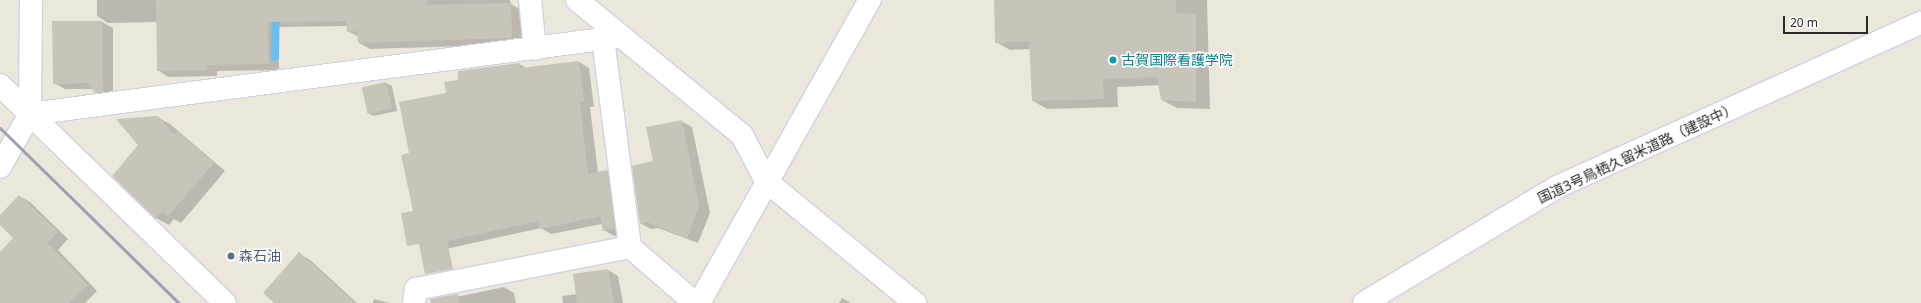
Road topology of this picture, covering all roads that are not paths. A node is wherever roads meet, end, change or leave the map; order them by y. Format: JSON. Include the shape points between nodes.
{"nodes":[{"id":1,"x":31,"y":0,"type":"edge"},
{"id":2,"x":530,"y":0,"type":"edge"},
{"id":3,"x":577,"y":0,"type":"edge"},
{"id":4,"x":870,"y":0,"type":"edge"},
{"id":5,"x":1921,"y":23,"type":"edge"},
{"id":6,"x":613,"y":38,"type":"junction"},
{"id":7,"x":535,"y":49,"type":"junction"},
{"id":8,"x":0,"y":85,"type":"edge"},
{"id":9,"x":30,"y":114,"type":"junction"},
{"id":10,"x":0,"y":166,"type":"edge"},
{"id":11,"x":766,"y":181,"type":"junction"},
{"id":12,"x":630,"y":247,"type":"junction"},
{"id":13,"x":225,"y":303,"type":"edge"},
{"id":14,"x":414,"y":303,"type":"edge"},
{"id":15,"x":695,"y":303,"type":"edge"},
{"id":16,"x":699,"y":303,"type":"edge"},
{"id":17,"x":915,"y":303,"type":"edge"},
{"id":18,"x":1364,"y":303,"type":"edge"}],
"edges":[{"from":1,"to":9,"type":"street"},
{"from":2,"to":7,"type":"street"},
{"from":3,"to":6,"type":"street"},
{"from":4,"to":11,"type":"street"},
{"from":5,"to":18,"type":"street","name":"国道3号鳥栖久留米道路（建設中）","via":[[1557,187]]},
{"from":6,"to":7,"type":"street"},
{"from":6,"to":11,"type":"street","via":[[742,135]]},
{"from":6,"to":12,"type":"street"},
{"from":7,"to":9,"type":"street"},
{"from":8,"to":9,"type":"street"},
{"from":9,"to":10,"type":"street"},
{"from":9,"to":13,"type":"street"},
{"from":11,"to":16,"type":"street"},
{"from":11,"to":17,"type":"street"},
{"from":12,"to":14,"type":"street","via":[[416,289]]},
{"from":12,"to":15,"type":"street"}]}
